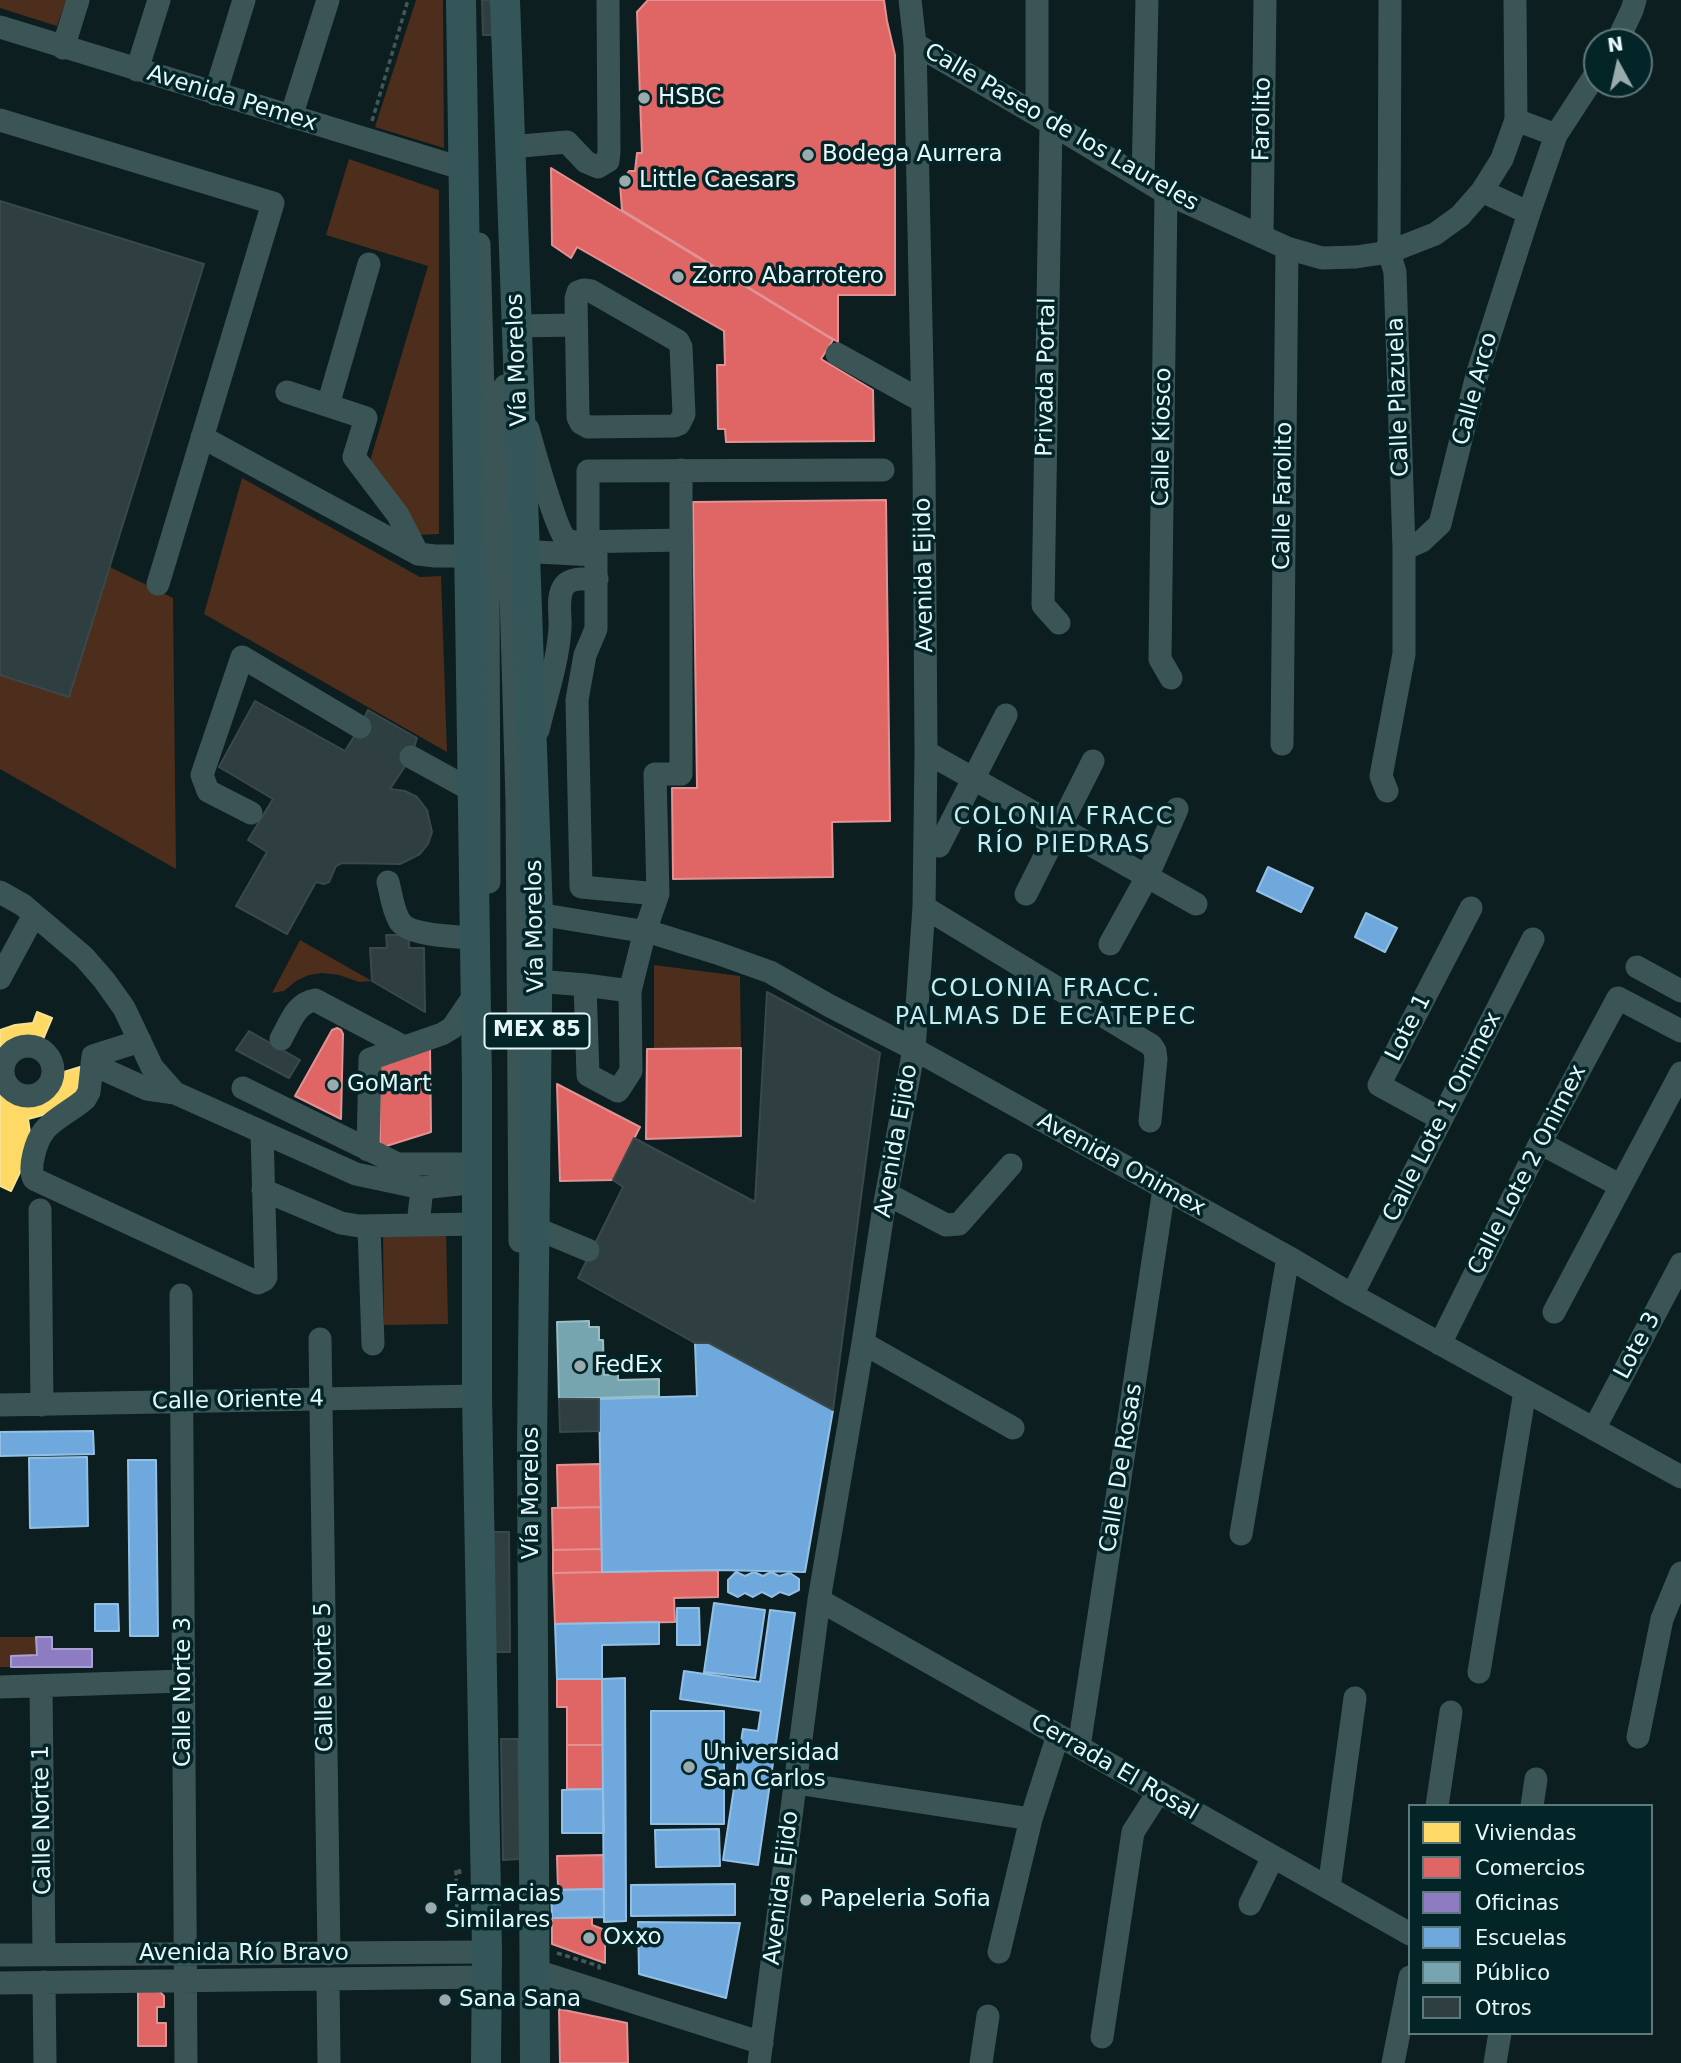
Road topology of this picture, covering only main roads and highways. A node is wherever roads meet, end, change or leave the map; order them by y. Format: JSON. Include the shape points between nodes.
{"nodes":[{"id":1,"x":461,"y":0,"type":"edge"},
{"id":2,"x":505,"y":0,"type":"edge"},
{"id":3,"x":486,"y":2063,"type":"edge"},
{"id":4,"x":535,"y":2063,"type":"edge"}],
"edges":[{"from":1,"to":3,"type":"main road","number":"MEX 85","via":[[478,556],[473,791]]},
{"from":2,"to":4,"type":"main road","name":"Vía Morelos","number":"MEX 85","via":[[519,403],[517,556],[538,914],[532,1448]]}]}
